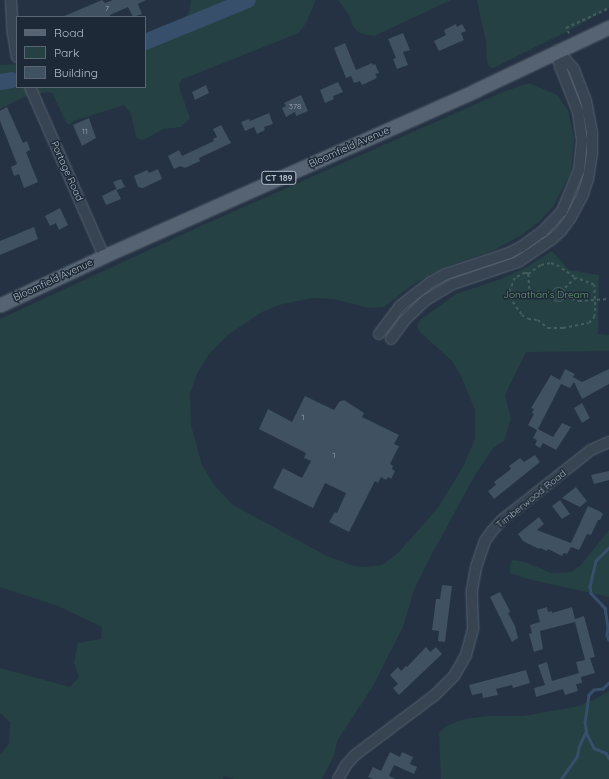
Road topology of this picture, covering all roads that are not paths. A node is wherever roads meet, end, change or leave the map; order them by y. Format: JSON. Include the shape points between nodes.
{"nodes":[{"id":1,"x":11,"y":0,"type":"edge"},
{"id":2,"x":609,"y":27,"type":"edge"},
{"id":3,"x":557,"y":50,"type":"junction"},
{"id":4,"x":16,"y":51,"type":"edge"},
{"id":5,"x":30,"y":88,"type":"edge"},
{"id":6,"x":104,"y":256,"type":"junction"},
{"id":7,"x":0,"y":305,"type":"edge"},
{"id":8,"x":380,"y":334,"type":"dead end"},
{"id":9,"x":391,"y":339,"type":"dead end"},
{"id":10,"x":609,"y":442,"type":"edge"},
{"id":11,"x":338,"y":779,"type":"edge"}],
"edges":[{"from":1,"to":4,"type":"street"},
{"from":2,"to":3,"type":"main road","name":"Bloomfield Avenue","number":"CT 189"},
{"from":3,"to":6,"type":"main road","name":"Bloomfield Avenue","number":"CT 189","via":[[476,90]]},
{"from":3,"to":8,"type":"street","via":[[560,66],[578,112],[582,140],[579,170],[562,211],[542,232],[521,247],[446,274],[426,286],[400,306]]},
{"from":3,"to":9,"type":"street","via":[[574,69],[586,102],[592,132],[588,179],[571,216],[552,240],[518,262],[454,284],[426,300],[404,321]]},
{"from":5,"to":6,"type":"street","name":"Portage Road"},
{"from":6,"to":7,"type":"main road","name":"Bloomfield Avenue","number":"CT 189"},
{"from":10,"to":11,"type":"street","name":"Timberwood Road","via":[[591,450],[502,520],[492,531],[485,541],[476,567],[472,590],[473,628],[466,655],[454,676],[435,695],[355,755]]}]}
